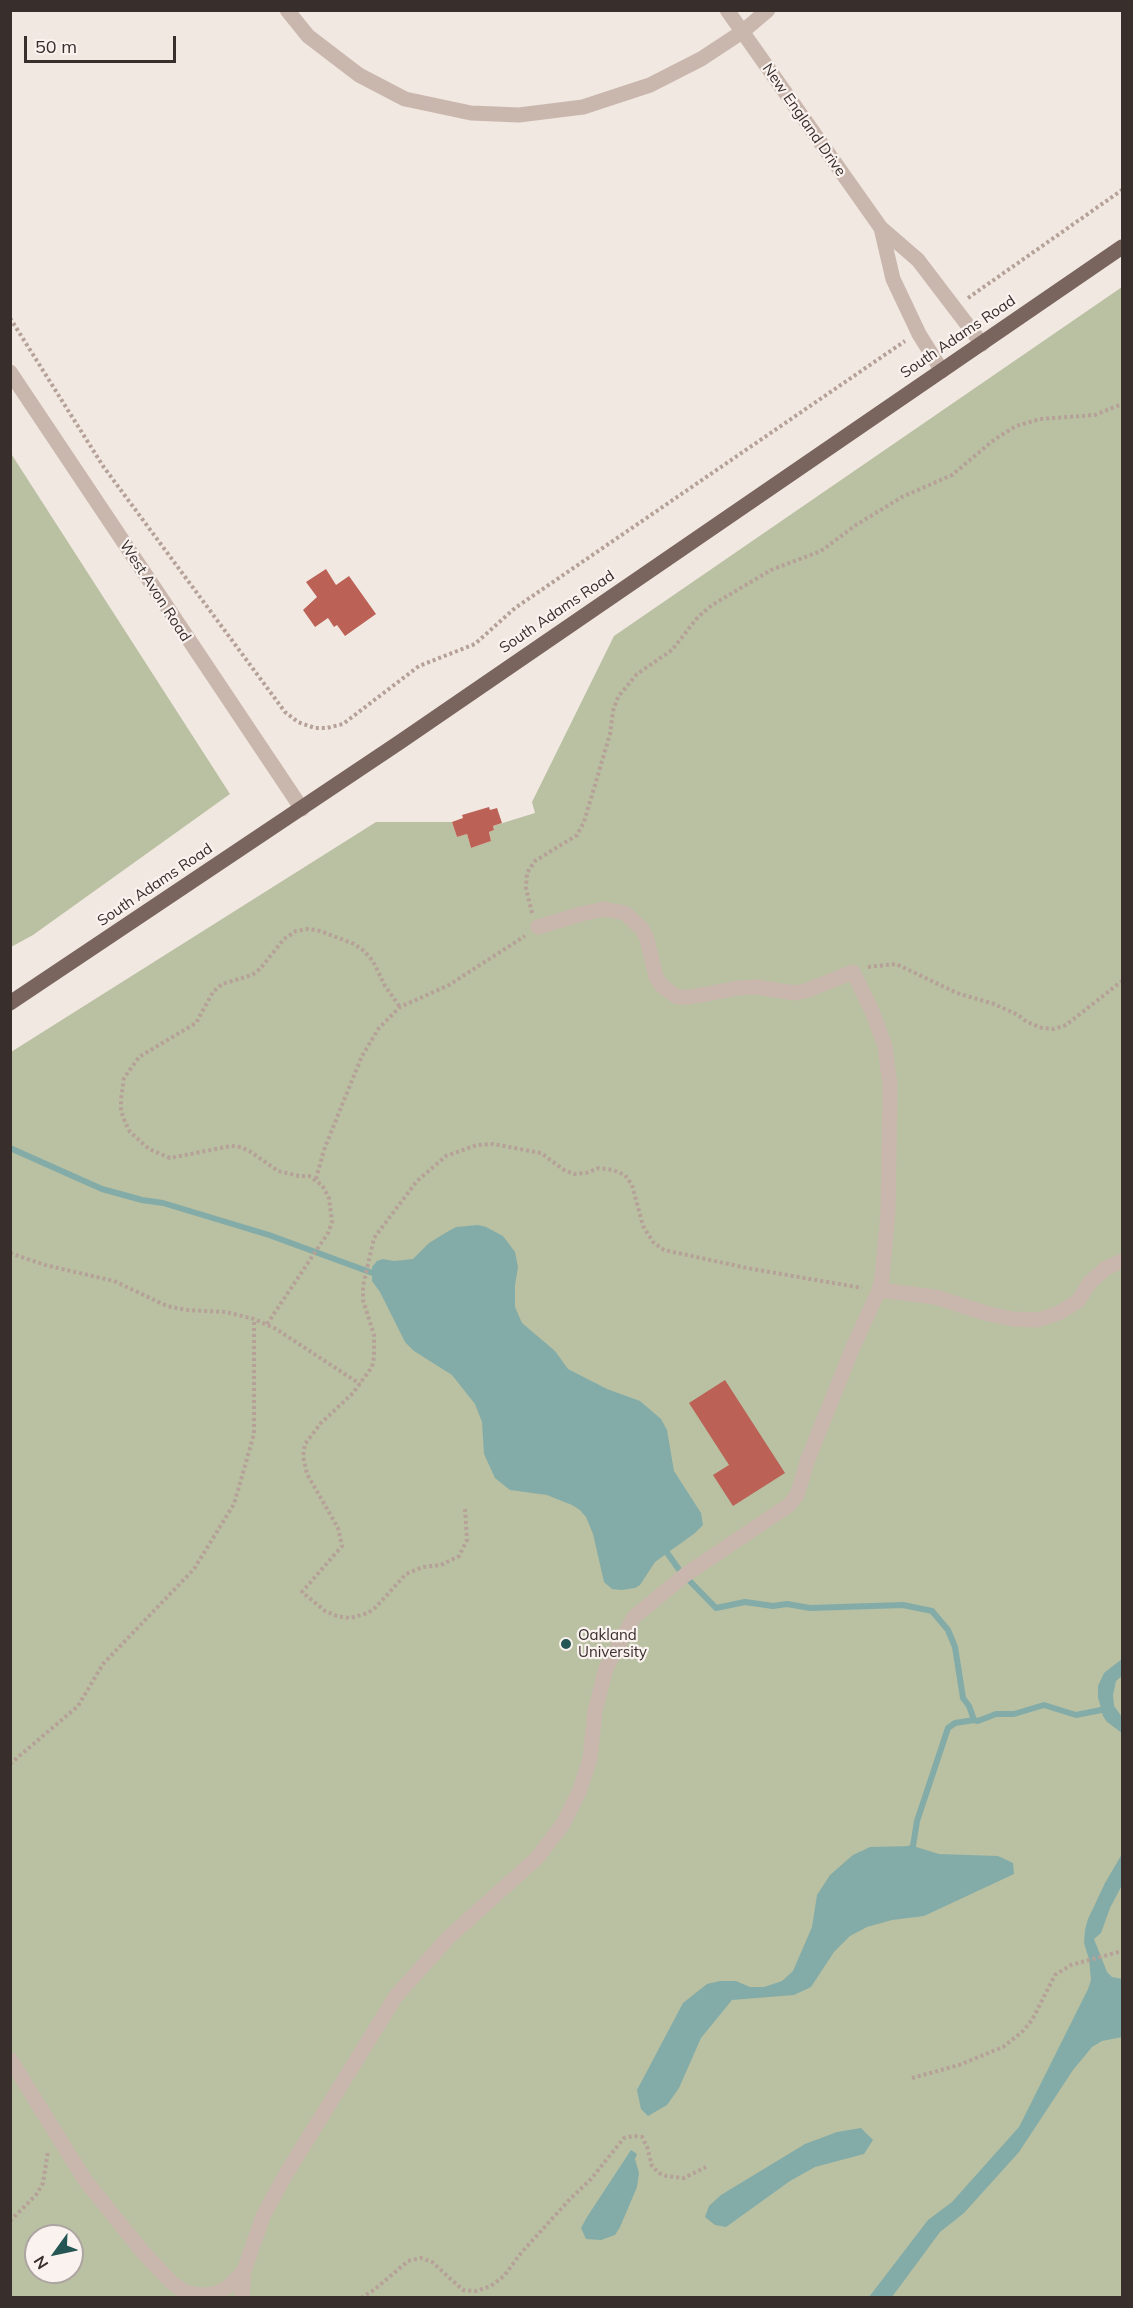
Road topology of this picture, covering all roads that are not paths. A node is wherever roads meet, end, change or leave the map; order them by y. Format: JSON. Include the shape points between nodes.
{"nodes":[{"id":1,"x":287,"y":10,"type":"edge"},
{"id":2,"x":728,"y":10,"type":"edge"},
{"id":3,"x":768,"y":10,"type":"edge"},
{"id":4,"x":742,"y":32,"type":"junction"},
{"id":5,"x":881,"y":228,"type":"junction"},
{"id":6,"x":1122,"y":247,"type":"edge"},
{"id":7,"x":982,"y":344,"type":"junction"},
{"id":8,"x":942,"y":371,"type":"junction"},
{"id":9,"x":10,"y":372,"type":"edge"},
{"id":10,"x":302,"y":809,"type":"junction"},
{"id":11,"x":538,"y":927,"type":"road end"},
{"id":12,"x":10,"y":1003,"type":"edge"},
{"id":13,"x":1122,"y":1261,"type":"edge"},
{"id":14,"x":879,"y":1290,"type":"junction"},
{"id":15,"x":10,"y":2060,"type":"edge"},
{"id":16,"x":244,"y":2271,"type":"junction"},
{"id":17,"x":188,"y":2295,"type":"edge"},
{"id":18,"x":242,"y":2298,"type":"edge"}],
"edges":[{"from":1,"to":4,"type":"street","via":[[308,36],[359,75],[405,99],[471,113],[519,116],[583,107],[650,85]]},
{"from":2,"to":4,"type":"street","name":"New England Drive"},
{"from":3,"to":4,"type":"street"},
{"from":4,"to":5,"type":"street","name":"New England Drive"},
{"from":5,"to":7,"type":"street","name":"New England Drive","via":[[918,260]]},
{"from":5,"to":8,"type":"street","name":"New England Drive","via":[[893,279]]},
{"from":6,"to":7,"type":"main road","name":"South Adams Road"},
{"from":7,"to":8,"type":"main road","name":"South Adams Road"},
{"from":8,"to":10,"type":"main road","name":"South Adams Road"},
{"from":9,"to":10,"type":"street","name":"West Avon Road"},
{"from":10,"to":12,"type":"main road","name":"South Adams Road"},
{"from":11,"to":14,"type":"street","via":[[604,909],[624,913],[642,929],[656,977],[677,997],[755,987],[795,993],[854,972],[885,1046],[890,1085],[888,1212]]},
{"from":13,"to":14,"type":"street","via":[[1090,1282],[1078,1301],[1038,1320],[1013,1319],[918,1294]]},
{"from":14,"to":16,"type":"street","via":[[808,1459],[797,1495],[789,1505],[685,1575],[634,1617],[606,1668],[595,1711],[590,1759],[564,1824],[537,1858],[449,1937],[396,1996],[274,2195]]},
{"from":15,"to":17,"type":"street","via":[[85,2180],[142,2251]]},
{"from":16,"to":17,"type":"street","via":[[215,2294]]},
{"from":16,"to":18,"type":"street"}]}
